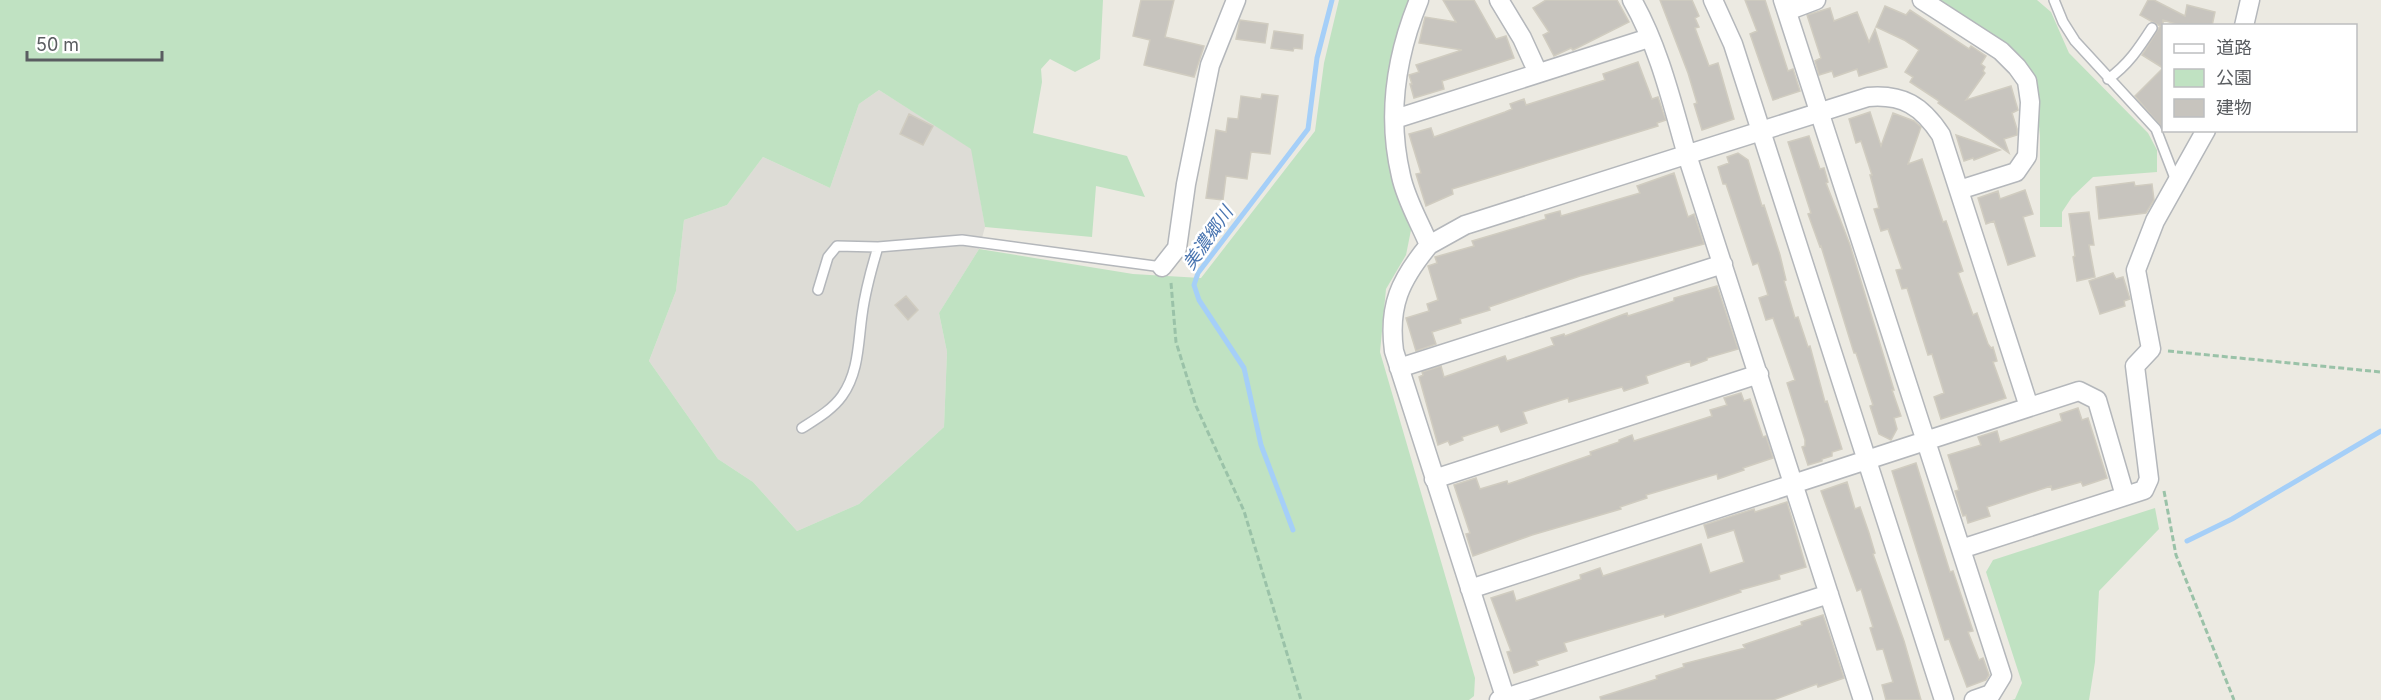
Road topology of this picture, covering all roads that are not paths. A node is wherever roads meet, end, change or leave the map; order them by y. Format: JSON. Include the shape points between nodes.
{"nodes":[{"id":1,"x":1236,"y":0,"type":"edge"},
{"id":2,"x":1419,"y":0,"type":"edge"},
{"id":3,"x":1499,"y":0,"type":"edge"},
{"id":4,"x":1632,"y":0,"type":"edge"},
{"id":5,"x":1713,"y":0,"type":"edge"},
{"id":6,"x":1816,"y":0,"type":"edge"},
{"id":7,"x":1922,"y":0,"type":"edge"},
{"id":8,"x":2054,"y":0,"type":"edge"},
{"id":9,"x":2250,"y":0,"type":"edge"},
{"id":10,"x":1785,"y":5,"type":"edge"},
{"id":11,"x":2244,"y":24,"type":"edge"},
{"id":12,"x":2152,"y":28,"type":"dead end"},
{"id":13,"x":1649,"y":38,"type":"junction"},
{"id":14,"x":1538,"y":73,"type":"junction"},
{"id":15,"x":2108,"y":79,"type":"junction"},
{"id":16,"x":1820,"y":112,"type":"junction"},
{"id":17,"x":1395,"y":119,"type":"junction"},
{"id":18,"x":1761,"y":131,"type":"junction"},
{"id":19,"x":2205,"y":132,"type":"edge"},
{"id":20,"x":1687,"y":155,"type":"junction"},
{"id":21,"x":2176,"y":181,"type":"junction"},
{"id":22,"x":1959,"y":190,"type":"junction"},
{"id":23,"x":1429,"y":245,"type":"junction"},
{"id":24,"x":878,"y":247,"type":"junction"},
{"id":25,"x":1723,"y":264,"type":"junction"},
{"id":26,"x":1162,"y":267,"type":"joint"},
{"id":27,"x":818,"y":290,"type":"dead end"},
{"id":28,"x":1399,"y":368,"type":"junction"},
{"id":29,"x":1759,"y":374,"type":"junction"},
{"id":30,"x":2029,"y":407,"type":"junction"},
{"id":31,"x":802,"y":428,"type":"dead end"},
{"id":32,"x":1925,"y":441,"type":"junction"},
{"id":33,"x":1867,"y":460,"type":"junction"},
{"id":34,"x":1434,"y":479,"type":"junction"},
{"id":35,"x":1795,"y":484,"type":"junction"},
{"id":36,"x":2125,"y":496,"type":"junction"},
{"id":37,"x":1961,"y":549,"type":"junction"},
{"id":38,"x":1470,"y":589,"type":"junction"},
{"id":39,"x":1829,"y":594,"type":"junction"},
{"id":40,"x":1503,"y":699,"type":"edge"},
{"id":41,"x":1863,"y":700,"type":"edge"},
{"id":42,"x":1944,"y":700,"type":"edge"},
{"id":43,"x":1974,"y":700,"type":"edge"}],
"edges":[{"from":1,"to":26,"type":"street","via":[[1210,65],[1177,248]]},
{"from":2,"to":17,"type":"street","via":[[1398,66]]},
{"from":3,"to":14,"type":"street"},
{"from":4,"to":13,"type":"street"},
{"from":5,"to":18,"type":"street","via":[[1733,44]]},
{"from":6,"to":10,"type":"street"},
{"from":7,"to":22,"type":"street","via":[[2001,51],[2026,81],[2030,102],[2027,156],[2016,172]]},
{"from":8,"to":15,"type":"lane","via":[[2075,41]]},
{"from":9,"to":11,"type":"street"},
{"from":10,"to":16,"type":"street"},
{"from":12,"to":15,"type":"lane","via":[[2136,54]]},
{"from":13,"to":14,"type":"street"},
{"from":13,"to":20,"type":"street"},
{"from":14,"to":17,"type":"street"},
{"from":15,"to":21,"type":"lane","via":[[2156,129]]},
{"from":16,"to":18,"type":"street"},
{"from":16,"to":22,"type":"street","via":[[1868,97],[1886,96],[1918,108],[1941,135]]},
{"from":16,"to":32,"type":"street"},
{"from":17,"to":23,"type":"street","via":[[1401,179]]},
{"from":18,"to":20,"type":"street"},
{"from":18,"to":33,"type":"street"},
{"from":19,"to":21,"type":"street"},
{"from":20,"to":23,"type":"street","via":[[1465,225]]},
{"from":20,"to":25,"type":"street"},
{"from":21,"to":36,"type":"street","via":[[2136,270],[2151,349],[2135,366],[2149,479],[2144,490]]},
{"from":22,"to":30,"type":"street"},
{"from":23,"to":28,"type":"street","via":[[1399,289],[1391,328]]},
{"from":24,"to":26,"type":"lane","via":[[962,240]]},
{"from":24,"to":27,"type":"lane","via":[[837,246],[828,258]]},
{"from":24,"to":31,"type":"lane","via":[[867,283],[851,378],[842,396]]},
{"from":25,"to":28,"type":"street"},
{"from":25,"to":29,"type":"street"},
{"from":28,"to":34,"type":"street"},
{"from":29,"to":34,"type":"street"},
{"from":29,"to":35,"type":"street"},
{"from":30,"to":32,"type":"street"},
{"from":30,"to":36,"type":"street","via":[[2079,391],[2097,400]]},
{"from":32,"to":33,"type":"street"},
{"from":32,"to":37,"type":"street"},
{"from":33,"to":35,"type":"street"},
{"from":33,"to":42,"type":"street"},
{"from":34,"to":38,"type":"street"},
{"from":35,"to":38,"type":"street"},
{"from":35,"to":39,"type":"street"},
{"from":36,"to":37,"type":"street"},
{"from":37,"to":43,"type":"street","via":[[2001,676],[1991,694]]},
{"from":38,"to":40,"type":"street"},
{"from":39,"to":40,"type":"street"},
{"from":39,"to":41,"type":"street"}]}
